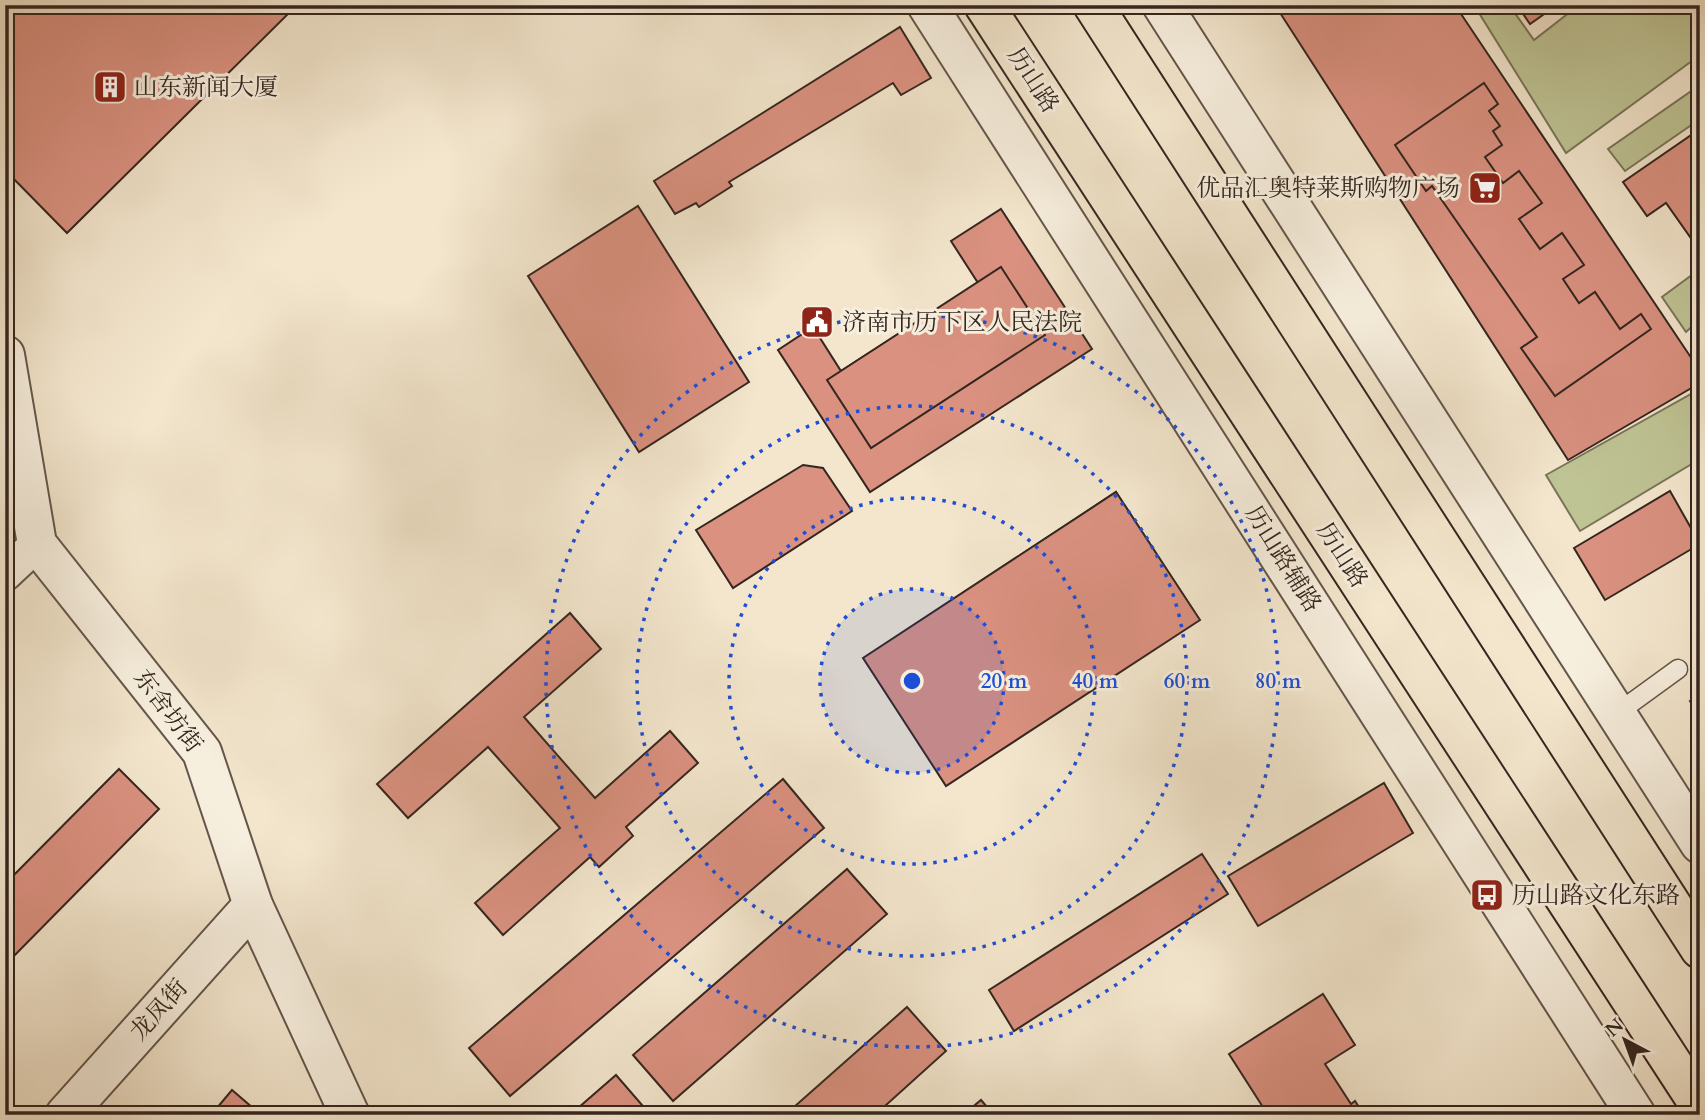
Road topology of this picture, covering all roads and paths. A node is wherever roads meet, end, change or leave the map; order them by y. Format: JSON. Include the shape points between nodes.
{"nodes":[{"id":1,"x":928,"y":5,"type":"edge"},
{"id":2,"x":984,"y":5,"type":"edge"},
{"id":3,"x":1093,"y":5,"type":"edge"},
{"id":4,"x":1162,"y":5,"type":"edge"},
{"id":5,"x":5,"y":355,"type":"edge"},
{"id":6,"x":37,"y":544,"type":"junction"},
{"id":7,"x":5,"y":574,"type":"edge"},
{"id":8,"x":1678,"y":669,"type":"dead end"},
{"id":9,"x":1616,"y":714,"type":"junction"},
{"id":10,"x":1700,"y":844,"type":"edge"},
{"id":11,"x":253,"y":905,"type":"junction"},
{"id":12,"x":1700,"y":949,"type":"edge"},
{"id":13,"x":1700,"y":1105,"type":"edge"},
{"id":14,"x":65,"y":1115,"type":"edge"},
{"id":15,"x":350,"y":1115,"type":"edge"},
{"id":16,"x":1636,"y":1115,"type":"edge"}],
"edges":[{"from":1,"to":16,"type":"street","name":"历山路辅路"},
{"from":2,"to":13,"type":"main road","name":"历山路"},
{"from":3,"to":12,"type":"main road"},
{"from":4,"to":9,"type":"street"},
{"from":5,"to":6,"type":"street","name":"东舍坊街"},
{"from":6,"to":7,"type":"street"},
{"from":6,"to":11,"type":"street","name":"东舍坊街","via":[[202,752]]},
{"from":8,"to":9,"type":"lane"},
{"from":9,"to":10,"type":"street"},
{"from":11,"to":14,"type":"street","name":"龙凤街"},
{"from":11,"to":15,"type":"street","name":"东舍坊街"}]}
